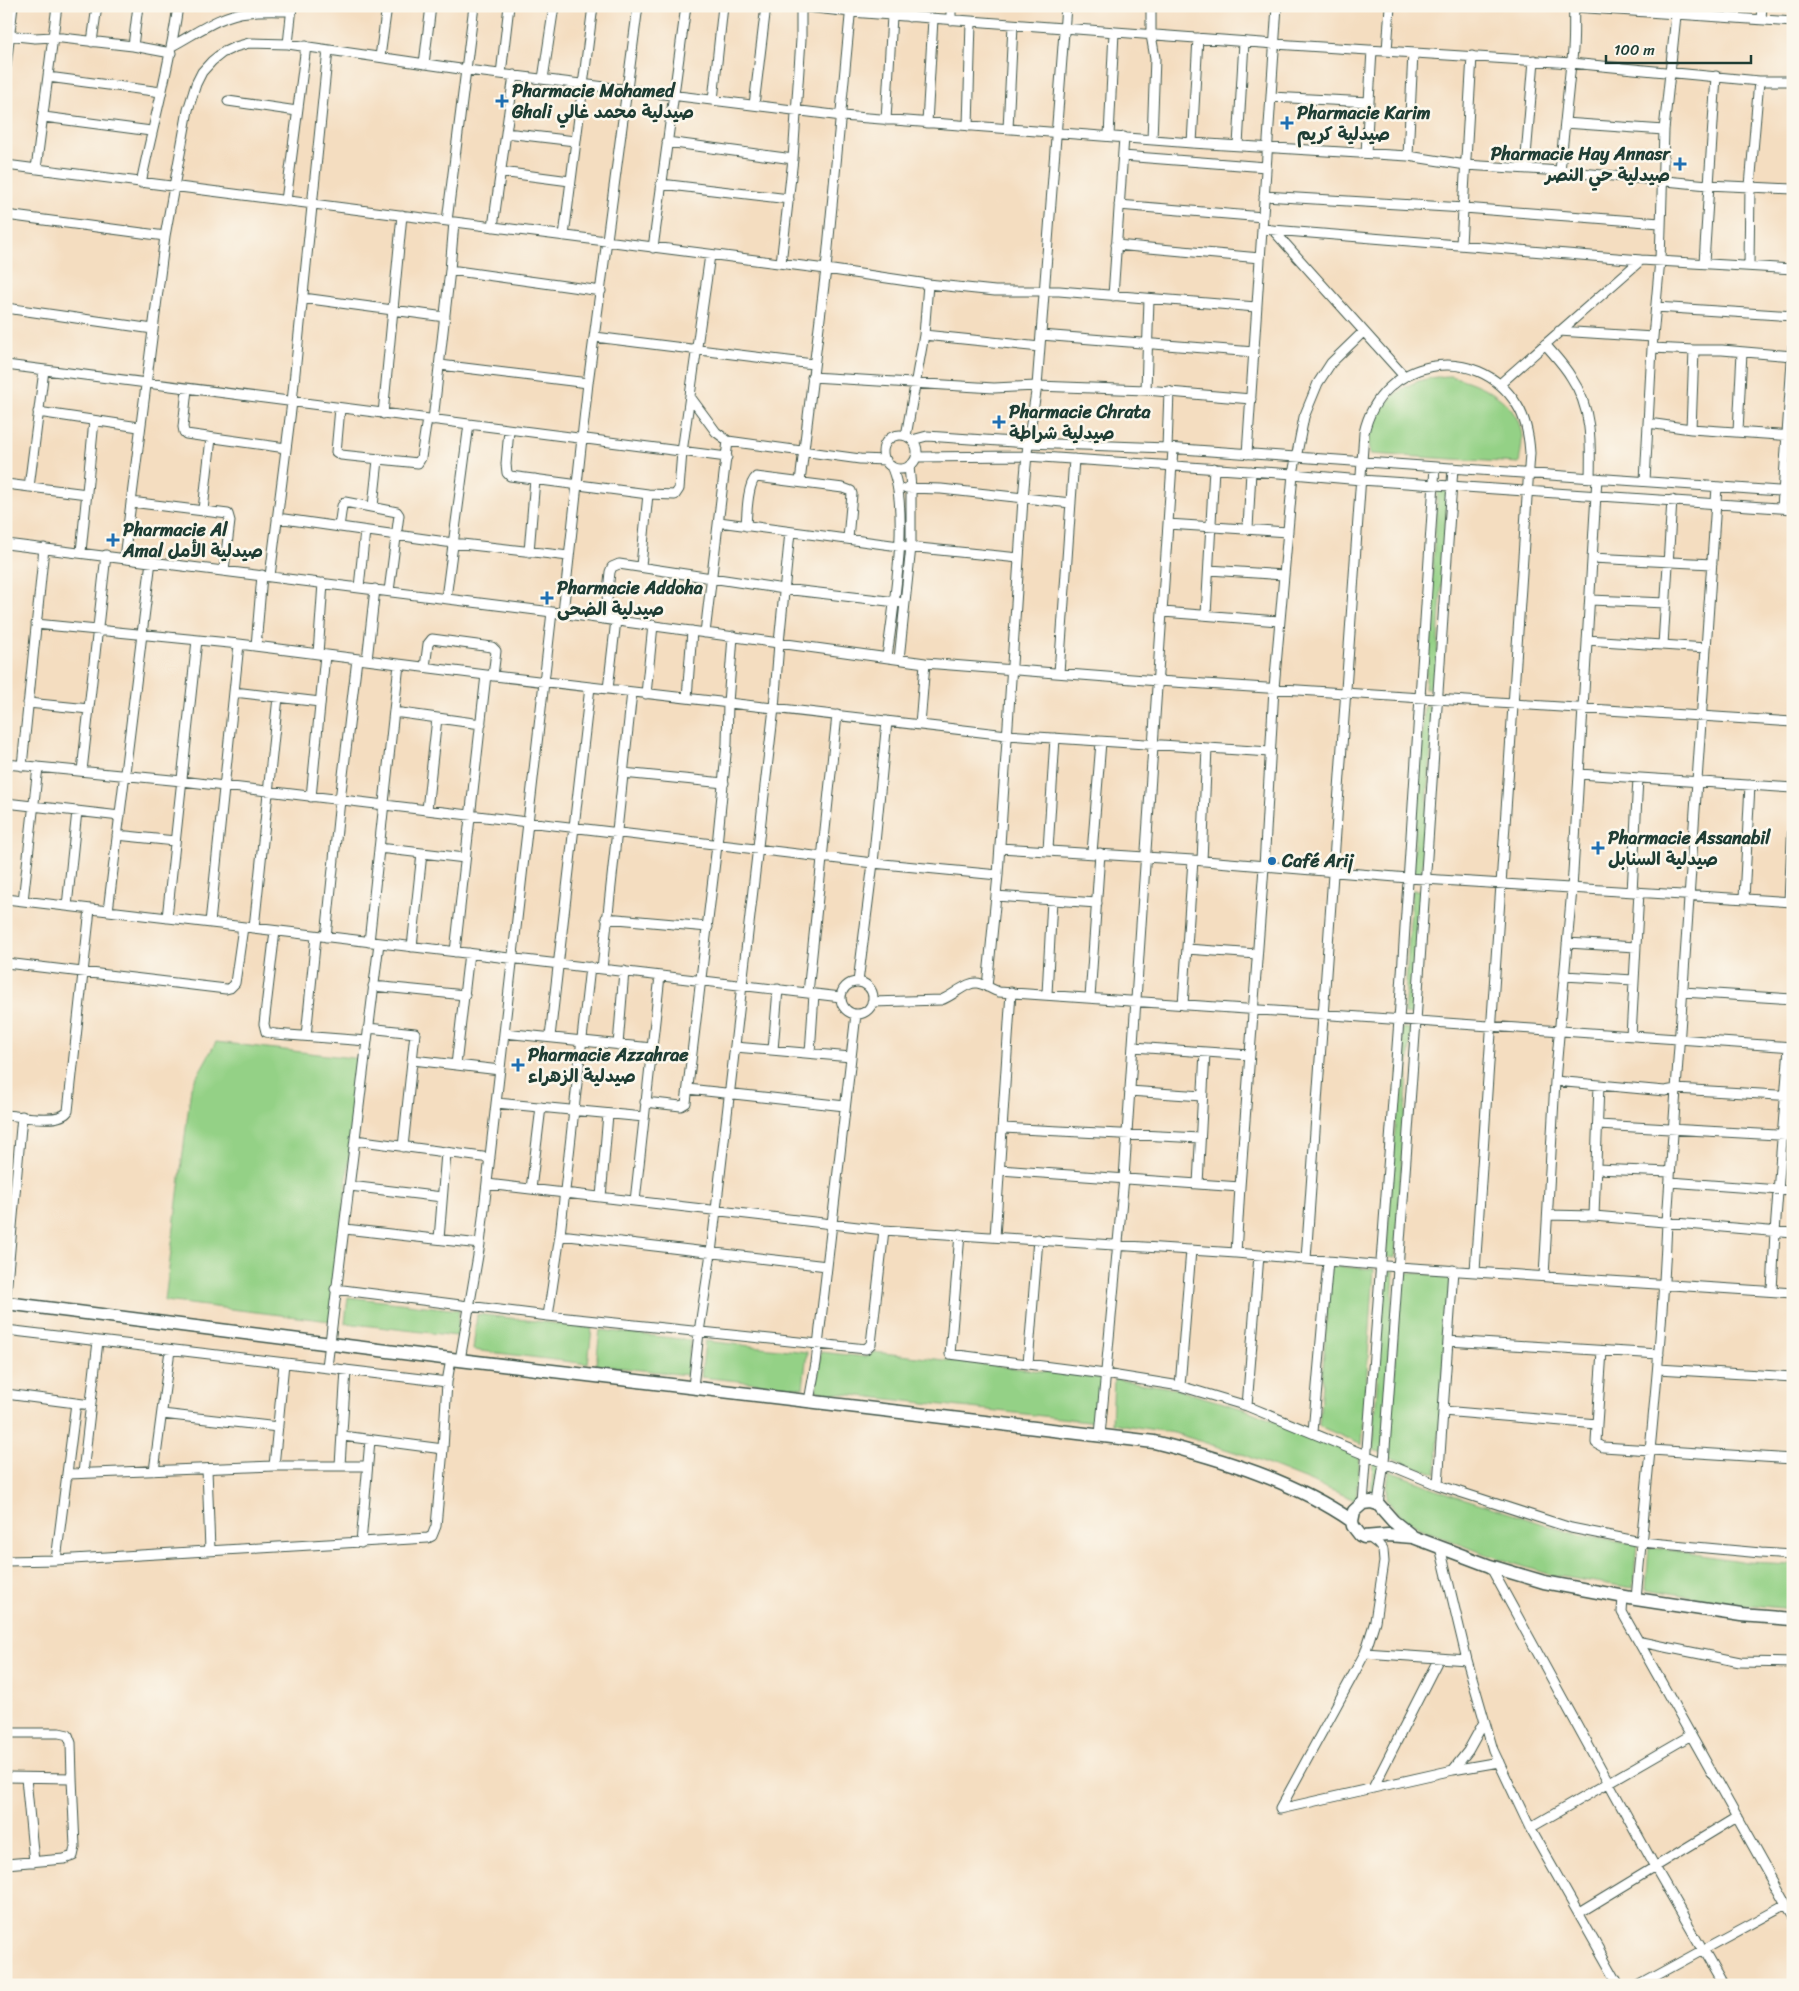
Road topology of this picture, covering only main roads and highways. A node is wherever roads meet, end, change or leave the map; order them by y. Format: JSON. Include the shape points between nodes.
{"nodes":[{"id":1,"x":6,"y":1303,"type":"edge"},
{"id":2,"x":1324,"y":1503,"type":"junction"},
{"id":3,"x":1360,"y":1505,"type":"junction"},
{"id":4,"x":1382,"y":1508,"type":"junction"},
{"id":5,"x":1352,"y":1521,"type":"junction"},
{"id":6,"x":1374,"y":1536,"type":"junction"},
{"id":7,"x":1413,"y":1537,"type":"junction"},
{"id":8,"x":1793,"y":1619,"type":"edge"}],
"edges":[{"from":1,"to":2,"type":"main road","via":[[1154,1442],[1214,1458]]},
{"from":2,"to":3,"type":"main road"},
{"from":2,"to":5,"type":"main road"},
{"from":3,"to":4,"type":"main road","via":[[1371,1502]]},
{"from":3,"to":5,"type":"main road"},
{"from":4,"to":6,"type":"main road","via":[[1388,1523]]},
{"from":4,"to":7,"type":"main road"},
{"from":5,"to":6,"type":"main road","via":[[1360,1534]]},
{"from":6,"to":7,"type":"main road"},
{"from":7,"to":8,"type":"main road","via":[[1544,1582],[1741,1615]]}]}
